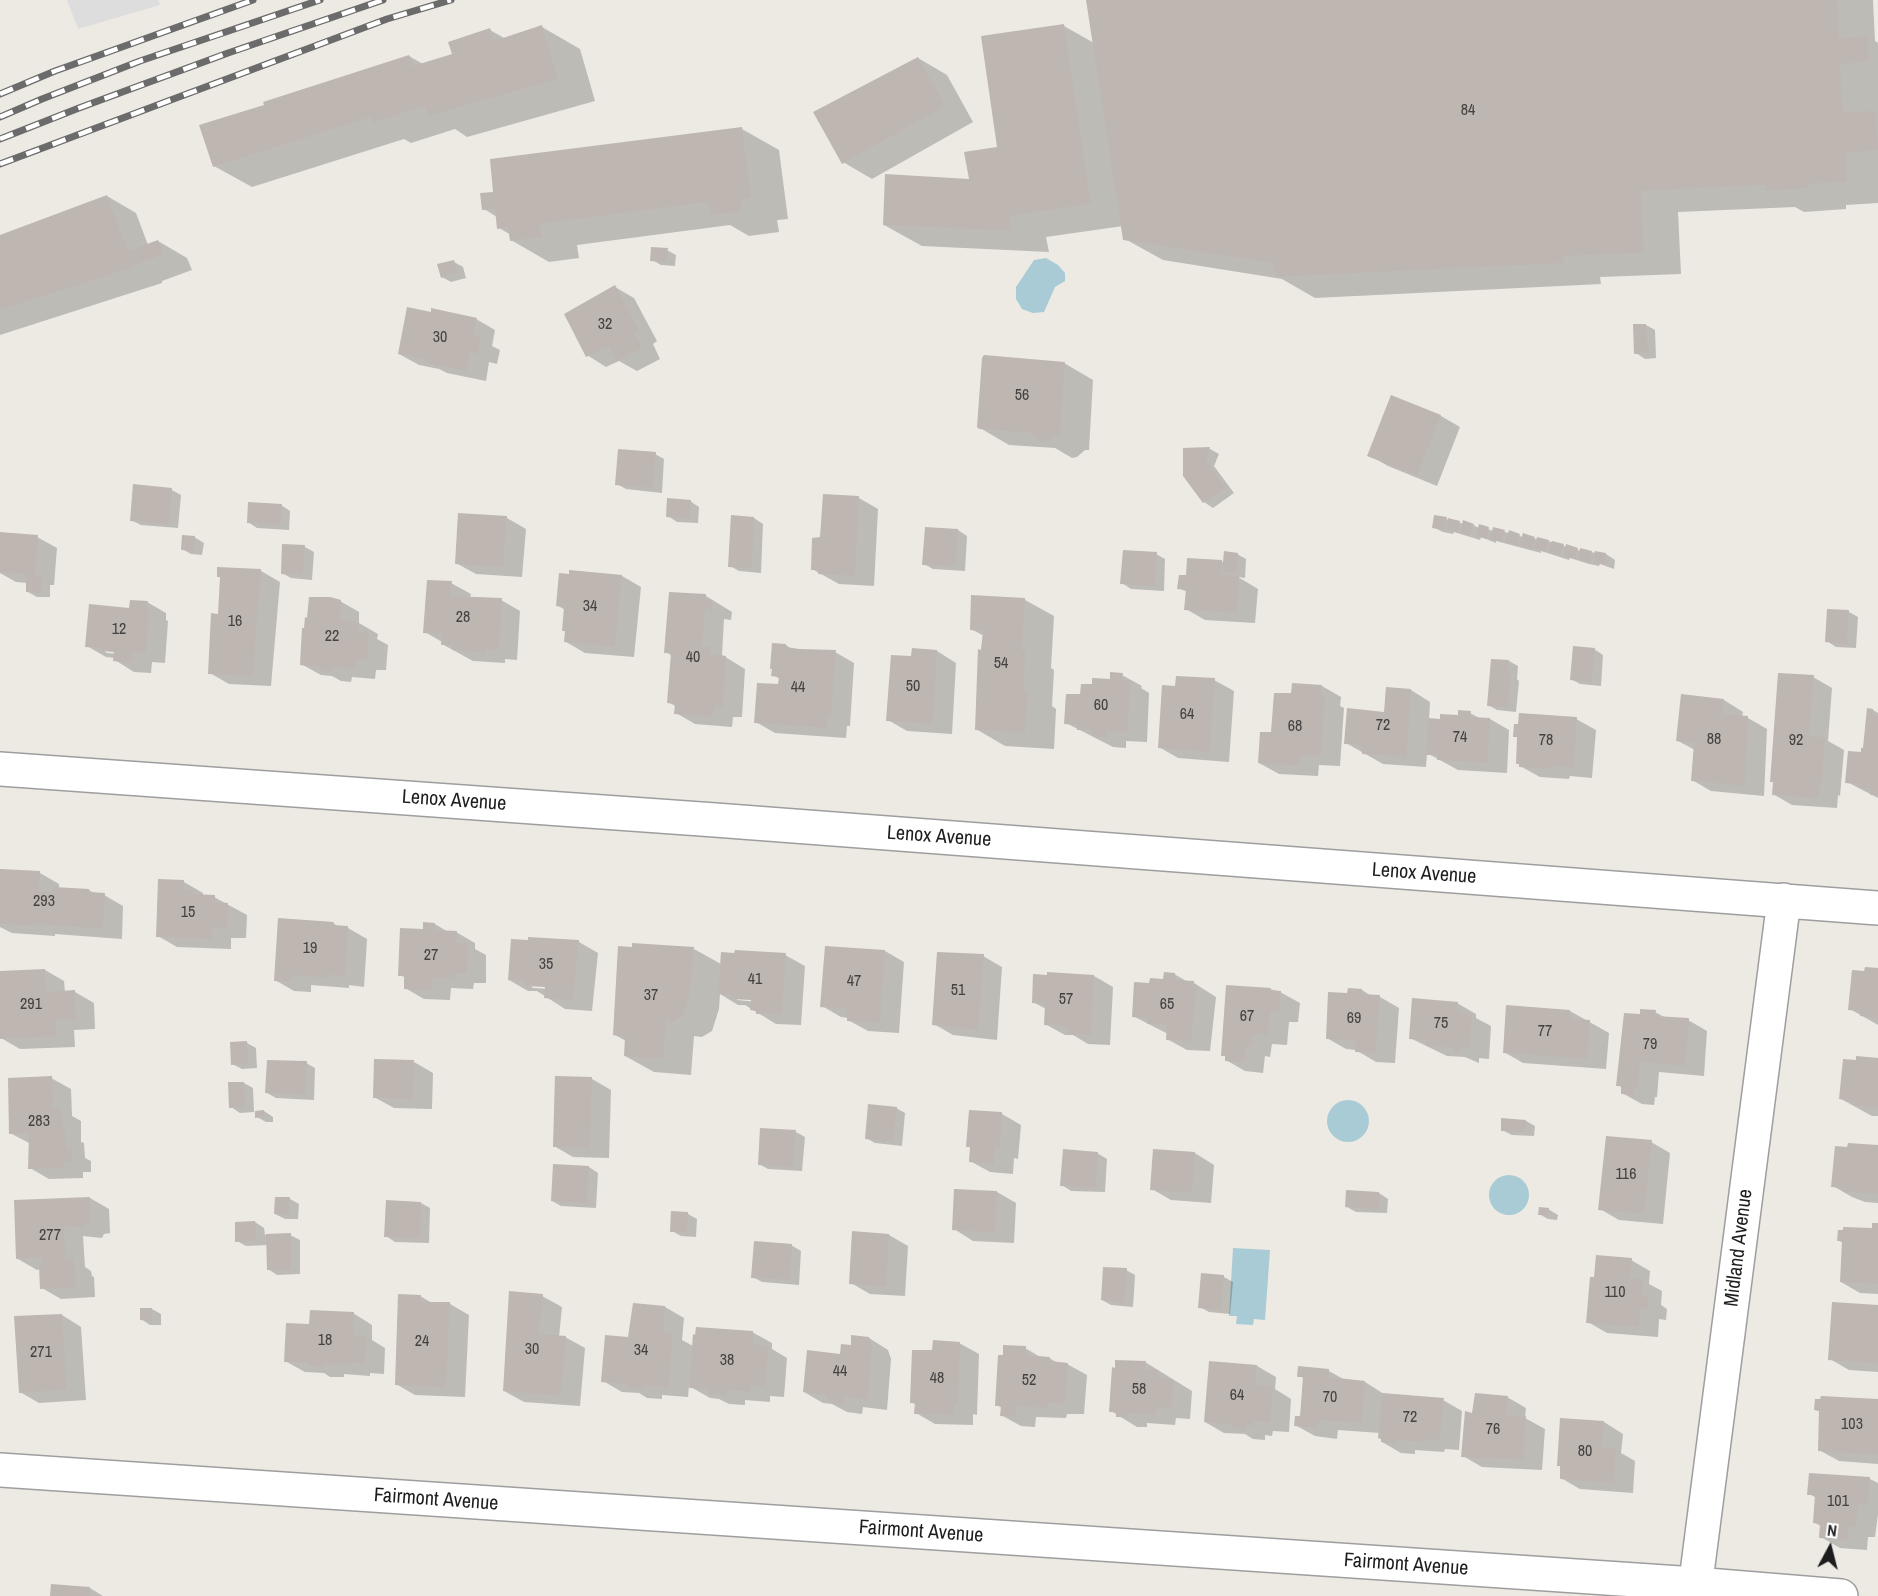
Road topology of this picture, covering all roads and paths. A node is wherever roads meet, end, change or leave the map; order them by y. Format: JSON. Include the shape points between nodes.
{"nodes":[{"id":1,"x":0,"y":769,"type":"edge"},
{"id":2,"x":1784,"y":900,"type":"junction"},
{"id":3,"x":1878,"y":908,"type":"edge"},
{"id":4,"x":0,"y":1470,"type":"edge"},
{"id":5,"x":1695,"y":1590,"type":"edge"},
{"id":6,"x":1841,"y":1596,"type":"edge"}],
"edges":[{"from":1,"to":2,"type":"street","name":"Lenox Avenue"},
{"from":2,"to":3,"type":"street","name":"Lenox Avenue"},
{"from":2,"to":5,"type":"street","name":"Midland Avenue"},
{"from":4,"to":5,"type":"street","name":"Fairmont Avenue"},
{"from":5,"to":6,"type":"street","name":"Fairmont Avenue"}]}
